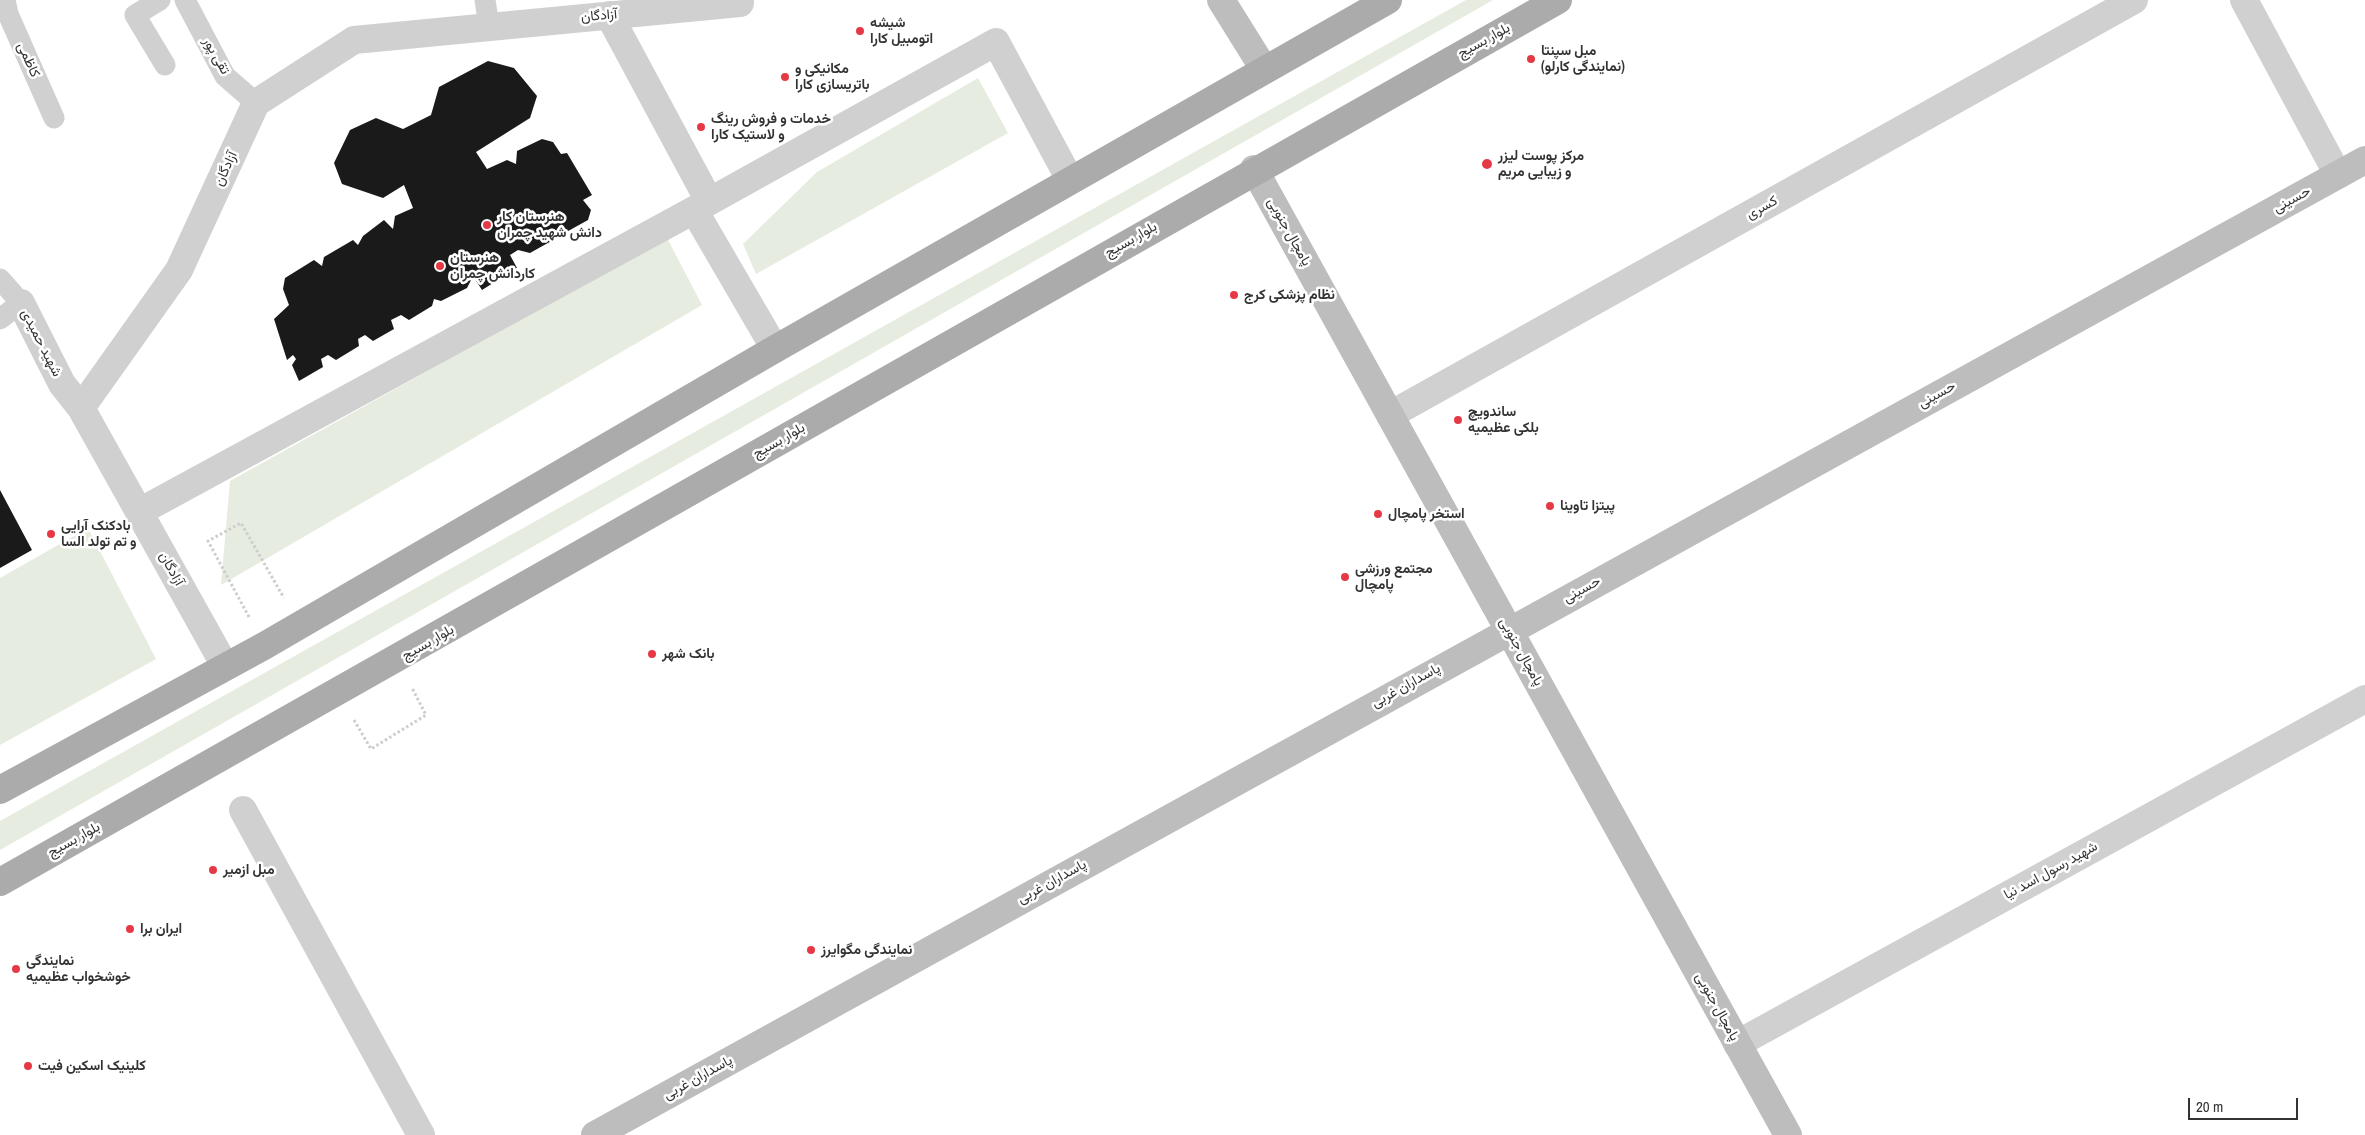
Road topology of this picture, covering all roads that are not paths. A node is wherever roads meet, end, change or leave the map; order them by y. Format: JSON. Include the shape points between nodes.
{"nodes":[{"id":1,"x":5,"y":0,"type":"edge"},
{"id":2,"x":160,"y":0,"type":"edge"},
{"id":3,"x":185,"y":0,"type":"edge"},
{"id":4,"x":484,"y":0,"type":"edge"},
{"id":5,"x":1221,"y":0,"type":"edge"},
{"id":6,"x":1388,"y":0,"type":"edge"},
{"id":7,"x":1558,"y":0,"type":"edge"},
{"id":8,"x":2134,"y":0,"type":"edge"},
{"id":9,"x":2244,"y":0,"type":"edge"},
{"id":10,"x":740,"y":2,"type":"dead end"},
{"id":11,"x":609,"y":15,"type":"junction"},
{"id":12,"x":489,"y":26,"type":"junction"},
{"id":13,"x":165,"y":65,"type":"dead end"},
{"id":14,"x":1264,"y":69,"type":"junction"},
{"id":15,"x":256,"y":104,"type":"junction"},
{"id":16,"x":54,"y":118,"type":"dead end"},
{"id":17,"x":2365,"y":160,"type":"edge"},
{"id":18,"x":1254,"y":169,"type":"junction"},
{"id":19,"x":2338,"y":175,"type":"junction"},
{"id":20,"x":1070,"y":180,"type":"junction"},
{"id":21,"x":702,"y":205,"type":"junction"},
{"id":22,"x":0,"y":279,"type":"edge"},
{"id":23,"x":21,"y":303,"type":"junction"},
{"id":24,"x":0,"y":319,"type":"edge"},
{"id":25,"x":775,"y":349,"type":"junction"},
{"id":26,"x":81,"y":408,"type":"junction"},
{"id":27,"x":1390,"y":415,"type":"junction"},
{"id":28,"x":139,"y":512,"type":"junction"},
{"id":29,"x":1509,"y":630,"type":"junction"},
{"id":30,"x":225,"y":666,"type":"junction"},
{"id":31,"x":2365,"y":699,"type":"edge"},
{"id":32,"x":0,"y":790,"type":"edge"},
{"id":33,"x":243,"y":810,"type":"dead end"},
{"id":34,"x":0,"y":882,"type":"edge"},
{"id":35,"x":1737,"y":1044,"type":"junction"},
{"id":36,"x":421,"y":1135,"type":"edge"},
{"id":37,"x":595,"y":1135,"type":"edge"},
{"id":38,"x":1788,"y":1135,"type":"edge"}],
"edges":[{"from":1,"to":16,"type":"lane","name":"کاظمی","via":[[8,14]]},
{"from":2,"to":13,"type":"lane","via":[[135,15]]},
{"from":3,"to":15,"type":"lane","name":"تقی پور","via":[[225,76]]},
{"from":4,"to":12,"type":"lane"},
{"from":5,"to":14,"type":"street"},
{"from":6,"to":14,"type":"main road"},
{"from":7,"to":18,"type":"main road","name":"بلوار بسیج"},
{"from":8,"to":27,"type":"street","name":"کسری"},
{"from":9,"to":19,"type":"street"},
{"from":10,"to":11,"type":"street","name":"آزادگان"},
{"from":11,"to":12,"type":"street","name":"آزادگان"},
{"from":11,"to":21,"type":"street"},
{"from":12,"to":15,"type":"street","name":"آزادگان","via":[[354,40]]},
{"from":14,"to":20,"type":"main road"},
{"from":15,"to":26,"type":"street","name":"آزادگان","via":[[179,270]]},
{"from":17,"to":19,"type":"street","name":"حسینی"},
{"from":18,"to":27,"type":"street","name":"پامچال جنوبی"},
{"from":18,"to":34,"type":"main road","name":"بلوار بسیج","via":[[406,656]]},
{"from":19,"to":29,"type":"street","name":"حسینی"},
{"from":20,"to":21,"type":"street","via":[[996,42]]},
{"from":20,"to":25,"type":"main road"},
{"from":21,"to":25,"type":"street"},
{"from":21,"to":28,"type":"street"},
{"from":22,"to":23,"type":"lane","name":"شهید حمیدی"},
{"from":23,"to":24,"type":"lane"},
{"from":23,"to":26,"type":"street","name":"شهید حمیدی","via":[[62,384]]},
{"from":25,"to":30,"type":"main road"},
{"from":26,"to":28,"type":"street","name":"آزادگان"},
{"from":27,"to":29,"type":"street","name":"پامچال جنوبی"},
{"from":28,"to":30,"type":"street","name":"آزادگان"},
{"from":29,"to":35,"type":"street","name":"پامچال جنوبی"},
{"from":29,"to":37,"type":"street","name":"پاسداران غربی"},
{"from":30,"to":32,"type":"main road"},
{"from":31,"to":35,"type":"street","name":"شهید رسول اسد نیا"},
{"from":33,"to":36,"type":"street"},
{"from":35,"to":38,"type":"street","name":"پامچال جنوبی"}]}
